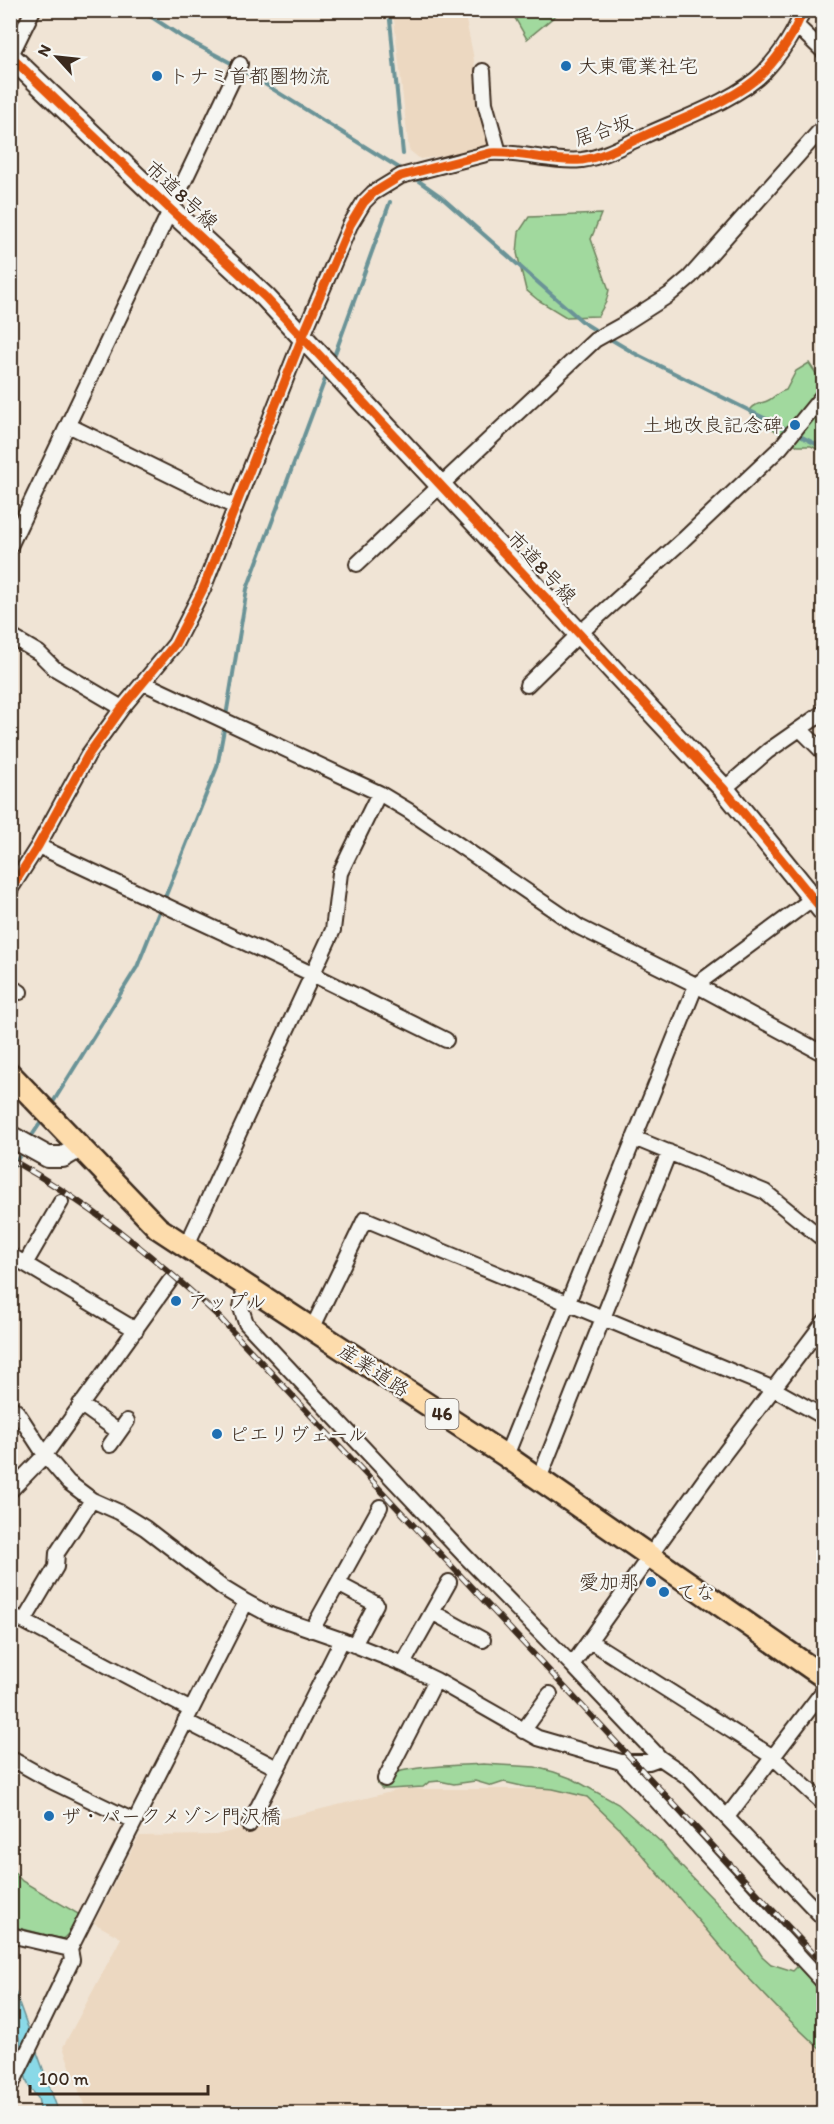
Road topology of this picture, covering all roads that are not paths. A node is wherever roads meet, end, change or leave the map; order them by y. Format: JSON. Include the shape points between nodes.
{"nodes":[{"id":1,"x":33,"y":10,"type":"edge"},
{"id":2,"x":803,"y":10,"type":"edge"},
{"id":3,"x":797,"y":26,"type":"junction"},
{"id":4,"x":824,"y":52,"type":"edge"},
{"id":5,"x":11,"y":57,"type":"edge"},
{"id":6,"x":239,"y":67,"type":"dead end"},
{"id":7,"x":483,"y":71,"type":"dead end"},
{"id":8,"x":824,"y":126,"type":"edge"},
{"id":9,"x":495,"y":153,"type":"junction"},
{"id":10,"x":171,"y":210,"type":"junction"},
{"id":11,"x":302,"y":338,"type":"junction"},
{"id":12,"x":823,"y":395,"type":"edge"},
{"id":13,"x":68,"y":425,"type":"junction"},
{"id":14,"x":440,"y":484,"type":"junction"},
{"id":15,"x":235,"y":507,"type":"junction"},
{"id":16,"x":10,"y":546,"type":"edge"},
{"id":17,"x":357,"y":564,"type":"dead end"},
{"id":18,"x":580,"y":633,"type":"junction"},
{"id":19,"x":10,"y":636,"type":"edge"},
{"id":20,"x":144,"y":683,"type":"junction"},
{"id":21,"x":527,"y":685,"type":"dead end"},
{"id":22,"x":122,"y":708,"type":"junction"},
{"id":23,"x":824,"y":712,"type":"edge"},
{"id":24,"x":800,"y":729,"type":"junction"},
{"id":25,"x":824,"y":753,"type":"edge"},
{"id":26,"x":724,"y":789,"type":"junction"},
{"id":27,"x":379,"y":793,"type":"junction"},
{"id":28,"x":38,"y":846,"type":"junction"},
{"id":29,"x":12,"y":883,"type":"edge"},
{"id":30,"x":818,"y":906,"type":"edge"},
{"id":31,"x":312,"y":974,"type":"junction"},
{"id":32,"x":696,"y":985,"type":"junction"},
{"id":33,"x":446,"y":1040,"type":"dead end"},
{"id":34,"x":824,"y":1054,"type":"edge"},
{"id":35,"x":10,"y":1074,"type":"edge"},
{"id":36,"x":634,"y":1138,"type":"junction"},
{"id":37,"x":20,"y":1142,"type":"edge"},
{"id":38,"x":80,"y":1148,"type":"junction"},
{"id":39,"x":669,"y":1152,"type":"junction"},
{"id":40,"x":61,"y":1202,"type":"dead end"},
{"id":41,"x":824,"y":1240,"type":"edge"},
{"id":42,"x":186,"y":1247,"type":"junction"},
{"id":43,"x":10,"y":1255,"type":"edge"},
{"id":44,"x":25,"y":1264,"type":"junction"},
{"id":45,"x":170,"y":1281,"type":"dead end"},
{"id":46,"x":245,"y":1286,"type":"junction"},
{"id":47,"x":568,"y":1303,"type":"junction"},
{"id":48,"x":603,"y":1317,"type":"junction"},
{"id":49,"x":824,"y":1322,"type":"edge"},
{"id":50,"x":312,"y":1329,"type":"junction"},
{"id":51,"x":136,"y":1330,"type":"junction"},
{"id":52,"x":774,"y":1389,"type":"junction"},
{"id":53,"x":80,"y":1404,"type":"junction"},
{"id":54,"x":10,"y":1406,"type":"edge"},
{"id":55,"x":824,"y":1417,"type":"edge"},
{"id":56,"x":110,"y":1444,"type":"dead end"},
{"id":57,"x":45,"y":1455,"type":"junction"},
{"id":58,"x":506,"y":1456,"type":"junction"},
{"id":59,"x":539,"y":1479,"type":"junction"},
{"id":60,"x":10,"y":1491,"type":"edge"},
{"id":61,"x":92,"y":1500,"type":"junction"},
{"id":62,"x":380,"y":1507,"type":"dead end"},
{"id":63,"x":651,"y":1556,"type":"junction"},
{"id":64,"x":449,"y":1582,"type":"dead end"},
{"id":65,"x":338,"y":1584,"type":"junction"},
{"id":66,"x":246,"y":1602,"type":"junction"},
{"id":67,"x":432,"y":1612,"type":"junction"},
{"id":68,"x":10,"y":1614,"type":"edge"},
{"id":69,"x":24,"y":1621,"type":"junction"},
{"id":70,"x":312,"y":1630,"type":"junction"},
{"id":71,"x":483,"y":1640,"type":"dead end"},
{"id":72,"x":590,"y":1641,"type":"junction"},
{"id":73,"x":348,"y":1642,"type":"junction"},
{"id":74,"x":403,"y":1664,"type":"junction"},
{"id":75,"x":572,"y":1665,"type":"junction"},
{"id":76,"x":824,"y":1677,"type":"edge"},
{"id":77,"x":436,"y":1680,"type":"junction"},
{"id":78,"x":824,"y":1689,"type":"edge"},
{"id":79,"x":550,"y":1694,"type":"dead end"},
{"id":80,"x":188,"y":1716,"type":"junction"},
{"id":81,"x":523,"y":1731,"type":"junction"},
{"id":82,"x":772,"y":1757,"type":"junction"},
{"id":83,"x":10,"y":1758,"type":"edge"},
{"id":84,"x":660,"y":1758,"type":"junction"},
{"id":85,"x":621,"y":1762,"type":"junction"},
{"id":86,"x":277,"y":1768,"type":"junction"},
{"id":87,"x":385,"y":1779,"type":"dead end"},
{"id":88,"x":824,"y":1804,"type":"edge"},
{"id":89,"x":727,"y":1817,"type":"junction"},
{"id":90,"x":134,"y":1821,"type":"junction"},
{"id":91,"x":249,"y":1824,"type":"dead end"},
{"id":92,"x":824,"y":1919,"type":"edge"},
{"id":93,"x":10,"y":1935,"type":"edge"},
{"id":94,"x":70,"y":1949,"type":"junction"},
{"id":95,"x":824,"y":1983,"type":"edge"},
{"id":96,"x":12,"y":2086,"type":"edge"}],
"edges":[{"from":1,"to":5,"type":"street"},
{"from":2,"to":3,"type":"street","name":"居合坂"},
{"from":3,"to":4,"type":"street"},
{"from":3,"to":9,"type":"street","name":"居合坂","via":[[756,79],[730,96],[601,154],[582,160],[556,160]]},
{"from":5,"to":10,"type":"street","name":"市道8号線"},
{"from":6,"to":10,"type":"street"},
{"from":7,"to":9,"type":"street"},
{"from":8,"to":14,"type":"street","via":[[690,277],[669,295],[604,335]]},
{"from":9,"to":11,"type":"street","via":[[414,172],[393,180],[368,198],[356,214]]},
{"from":10,"to":11,"type":"street","name":"市道8号線","via":[[265,297]]},
{"from":10,"to":13,"type":"street"},
{"from":11,"to":14,"type":"street","name":"市道8号線"},
{"from":11,"to":15,"type":"street"},
{"from":12,"to":18,"type":"street","via":[[794,432],[684,540]]},
{"from":13,"to":15,"type":"street"},
{"from":13,"to":16,"type":"street"},
{"from":14,"to":17,"type":"street"},
{"from":14,"to":18,"type":"street","name":"市道8号線"},
{"from":15,"to":20,"type":"street","via":[[203,589],[175,644]]},
{"from":18,"to":21,"type":"street"},
{"from":18,"to":26,"type":"street","name":"市道8号線"},
{"from":19,"to":22,"type":"street","via":[[39,653],[54,668]]},
{"from":20,"to":22,"type":"street"},
{"from":20,"to":27,"type":"street"},
{"from":22,"to":28,"type":"street","via":[[87,755]]},
{"from":23,"to":24,"type":"street"},
{"from":24,"to":25,"type":"street"},
{"from":24,"to":26,"type":"street"},
{"from":26,"to":30,"type":"street","name":"市道8号線"},
{"from":27,"to":31,"type":"street","via":[[340,873],[333,930]]},
{"from":27,"to":32,"type":"street","via":[[569,921]]},
{"from":28,"to":29,"type":"street"},
{"from":28,"to":31,"type":"street"},
{"from":30,"to":32,"type":"street"},
{"from":31,"to":33,"type":"street"},
{"from":31,"to":42,"type":"street"},
{"from":32,"to":34,"type":"street"},
{"from":32,"to":36,"type":"street"},
{"from":35,"to":38,"type":"main road","name":"産業道路","number":"46"},
{"from":36,"to":39,"type":"street"},
{"from":36,"to":47,"type":"street"},
{"from":37,"to":38,"type":"street","via":[[57,1158]]},
{"from":38,"to":42,"type":"main road","name":"産業道路","number":"46","via":[[145,1216]]},
{"from":39,"to":41,"type":"street","via":[[765,1192]]},
{"from":39,"to":48,"type":"street"},
{"from":40,"to":44,"type":"street"},
{"from":42,"to":46,"type":"main road","name":"産業道路","number":"46"},
{"from":43,"to":44,"type":"street"},
{"from":44,"to":51,"type":"street"},
{"from":45,"to":51,"type":"street"},
{"from":46,"to":50,"type":"main road","name":"産業道路","number":"46"},
{"from":46,"to":75,"type":"street","via":[[241,1308],[246,1323]]},
{"from":47,"to":48,"type":"street"},
{"from":47,"to":50,"type":"street","via":[[365,1219]]},
{"from":47,"to":58,"type":"street"},
{"from":48,"to":52,"type":"street"},
{"from":48,"to":59,"type":"street"},
{"from":49,"to":52,"type":"street"},
{"from":50,"to":58,"type":"main road","name":"産業道路","number":"46"},
{"from":51,"to":53,"type":"street"},
{"from":52,"to":55,"type":"street"},
{"from":52,"to":63,"type":"street"},
{"from":53,"to":56,"type":"street","via":[[123,1427]]},
{"from":53,"to":57,"type":"street"},
{"from":54,"to":57,"type":"street"},
{"from":57,"to":60,"type":"street"},
{"from":57,"to":61,"type":"street","via":[[68,1482]]},
{"from":58,"to":59,"type":"main road","name":"産業道路","number":"46"},
{"from":59,"to":63,"type":"main road","name":"産業道路","number":"46"},
{"from":61,"to":66,"type":"street","via":[[145,1528]]},
{"from":61,"to":69,"type":"street","via":[[57,1553],[57,1567]]},
{"from":62,"to":65,"type":"street"},
{"from":63,"to":72,"type":"street"},
{"from":63,"to":76,"type":"main road","name":"産業道路","number":"46"},
{"from":64,"to":67,"type":"street"},
{"from":65,"to":70,"type":"street"},
{"from":65,"to":73,"type":"street","via":[[376,1604]]},
{"from":66,"to":70,"type":"street"},
{"from":66,"to":80,"type":"street"},
{"from":67,"to":71,"type":"street"},
{"from":67,"to":74,"type":"street"},
{"from":68,"to":69,"type":"street"},
{"from":69,"to":80,"type":"street"},
{"from":70,"to":73,"type":"street"},
{"from":72,"to":75,"type":"street"},
{"from":72,"to":82,"type":"street"},
{"from":73,"to":74,"type":"street"},
{"from":73,"to":86,"type":"street"},
{"from":74,"to":77,"type":"street"},
{"from":75,"to":84,"type":"street"},
{"from":77,"to":81,"type":"street"},
{"from":77,"to":87,"type":"street"},
{"from":78,"to":82,"type":"street"},
{"from":79,"to":81,"type":"street"},
{"from":80,"to":86,"type":"street"},
{"from":80,"to":90,"type":"street"},
{"from":81,"to":85,"type":"street"},
{"from":82,"to":88,"type":"street"},
{"from":82,"to":89,"type":"street"},
{"from":83,"to":90,"type":"street"},
{"from":84,"to":85,"type":"street"},
{"from":84,"to":89,"type":"street","via":[[688,1777]]},
{"from":85,"to":95,"type":"street"},
{"from":86,"to":91,"type":"street"},
{"from":89,"to":92,"type":"street"},
{"from":90,"to":94,"type":"street"},
{"from":93,"to":94,"type":"street"},
{"from":94,"to":96,"type":"street","via":[[72,1960]]}]}
